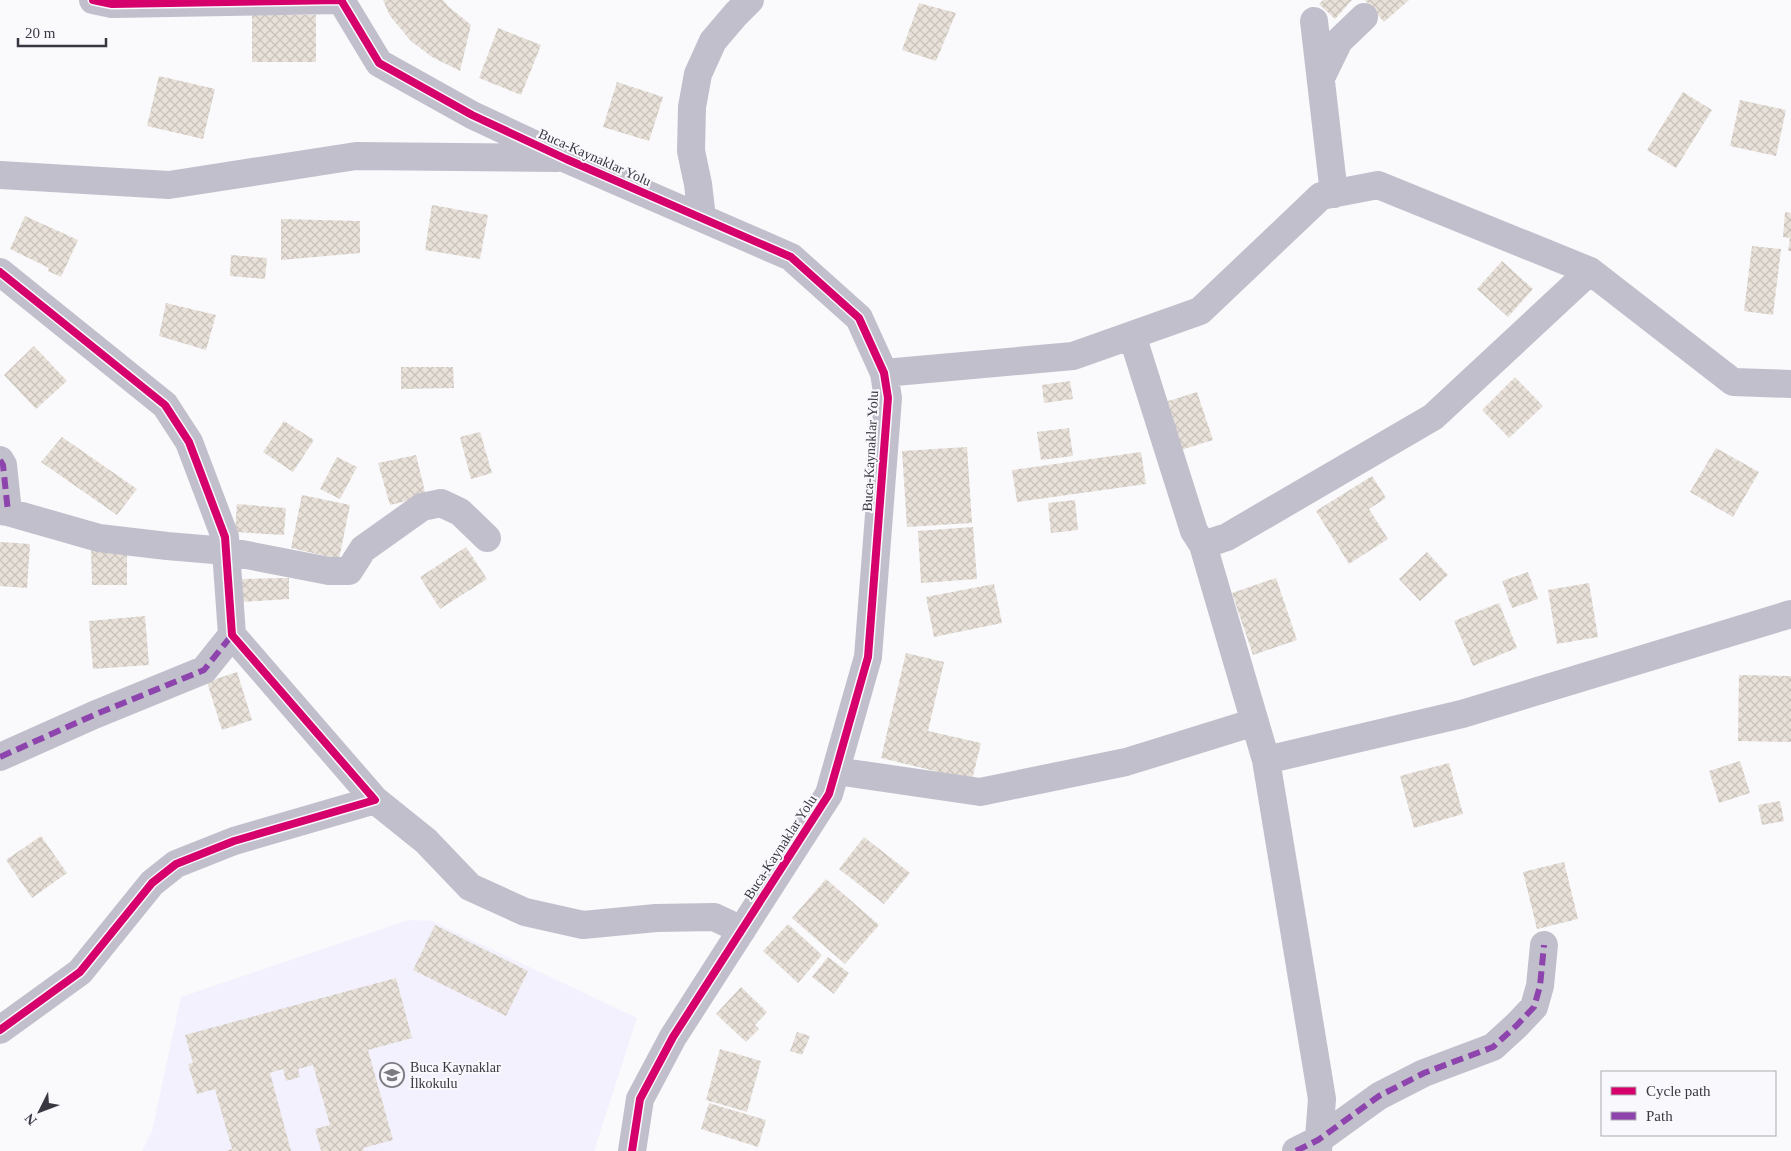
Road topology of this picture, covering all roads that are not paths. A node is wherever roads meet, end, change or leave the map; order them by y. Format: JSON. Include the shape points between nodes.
{"nodes":[{"id":1,"x":93,"y":0,"type":"edge"},
{"id":2,"x":341,"y":0,"type":"edge"},
{"id":3,"x":750,"y":0,"type":"edge"},
{"id":4,"x":1364,"y":17,"type":"dead end"},
{"id":5,"x":1314,"y":21,"type":"dead end"},
{"id":6,"x":1321,"y":78,"type":"junction"},
{"id":7,"x":566,"y":159,"type":"junction"},
{"id":8,"x":0,"y":175,"type":"edge"},
{"id":9,"x":1334,"y":194,"type":"junction"},
{"id":10,"x":702,"y":218,"type":"junction"},
{"id":11,"x":1590,"y":271,"type":"junction"},
{"id":12,"x":0,"y":272,"type":"edge"},
{"id":13,"x":1132,"y":335,"type":"junction"},
{"id":14,"x":884,"y":373,"type":"junction"},
{"id":15,"x":1791,"y":384,"type":"edge"},
{"id":16,"x":0,"y":460,"type":"edge"},
{"id":17,"x":4,"y":512,"type":"edge"},
{"id":18,"x":486,"y":538,"type":"dead end"},
{"id":19,"x":1204,"y":544,"type":"junction"},
{"id":20,"x":226,"y":551,"type":"junction"},
{"id":21,"x":1791,"y":614,"type":"edge"},
{"id":22,"x":232,"y":636,"type":"junction"},
{"id":23,"x":1255,"y":722,"type":"junction"},
{"id":24,"x":0,"y":757,"type":"edge"},
{"id":25,"x":1266,"y":760,"type":"junction"},
{"id":26,"x":836,"y":771,"type":"junction"},
{"id":27,"x":375,"y":800,"type":"junction"},
{"id":28,"x":742,"y":930,"type":"junction"},
{"id":29,"x":1544,"y":944,"type":"dead end"},
{"id":30,"x":0,"y":1030,"type":"edge"},
{"id":31,"x":1311,"y":1147,"type":"edge"},
{"id":32,"x":632,"y":1151,"type":"edge"}],
"edges":[{"from":1,"to":2,"type":"street","via":[[112,4]]},
{"from":2,"to":7,"type":"street","name":"Buca-Kaynaklar Yolu","via":[[380,63],[472,115]]},
{"from":3,"to":10,"type":"street","via":[[713,41],[698,74],[692,107],[691,152]]},
{"from":4,"to":6,"type":"street","via":[[1338,41]]},
{"from":5,"to":6,"type":"street"},
{"from":6,"to":9,"type":"street"},
{"from":7,"to":8,"type":"street","via":[[356,156],[169,184]]},
{"from":7,"to":10,"type":"street","name":"Buca-Kaynaklar Yolu"},
{"from":9,"to":11,"type":"street","via":[[1378,185]]},
{"from":9,"to":13,"type":"street","via":[[1321,196],[1200,311]]},
{"from":10,"to":14,"type":"street","name":"Buca-Kaynaklar Yolu","via":[[791,257],[859,318]]},
{"from":11,"to":15,"type":"street","via":[[1733,382]]},
{"from":11,"to":19,"type":"street","via":[[1433,417],[1227,537]]},
{"from":12,"to":20,"type":"street","via":[[164,406],[188,442],[225,537]]},
{"from":13,"to":14,"type":"street","via":[[1073,356]]},
{"from":13,"to":19,"type":"street","via":[[1194,531]]},
{"from":14,"to":26,"type":"street","name":"Buca-Kaynaklar Yolu","via":[[888,398],[868,657]]},
{"from":16,"to":17,"type":"street","via":[[3,465]]},
{"from":17,"to":20,"type":"street","via":[[99,538]]},
{"from":18,"to":20,"type":"street","via":[[460,512],[441,503],[422,508],[363,549],[349,571],[328,571]]},
{"from":19,"to":23,"type":"street"},
{"from":20,"to":22,"type":"street"},
{"from":21,"to":25,"type":"street","via":[[1462,714]]},
{"from":22,"to":24,"type":"street","via":[[204,670]]},
{"from":22,"to":27,"type":"street"},
{"from":23,"to":25,"type":"street"},
{"from":23,"to":26,"type":"street","via":[[1126,762],[980,792]]},
{"from":25,"to":31,"type":"street","via":[[1322,1100]]},
{"from":26,"to":28,"type":"street","name":"Buca-Kaynaklar Yolu","via":[[829,794]]},
{"from":27,"to":28,"type":"street","via":[[426,842],[470,887],[525,912],[583,925],[656,918],[714,917]]},
{"from":27,"to":30,"type":"street","via":[[234,841],[176,864],[152,883],[80,972]]},
{"from":28,"to":32,"type":"street","name":"Buca-Kaynaklar Yolu","via":[[672,1038],[640,1098]]},
{"from":29,"to":31,"type":"street","via":[[1540,986],[1534,1007],[1493,1047],[1424,1073],[1379,1096]]}]}
